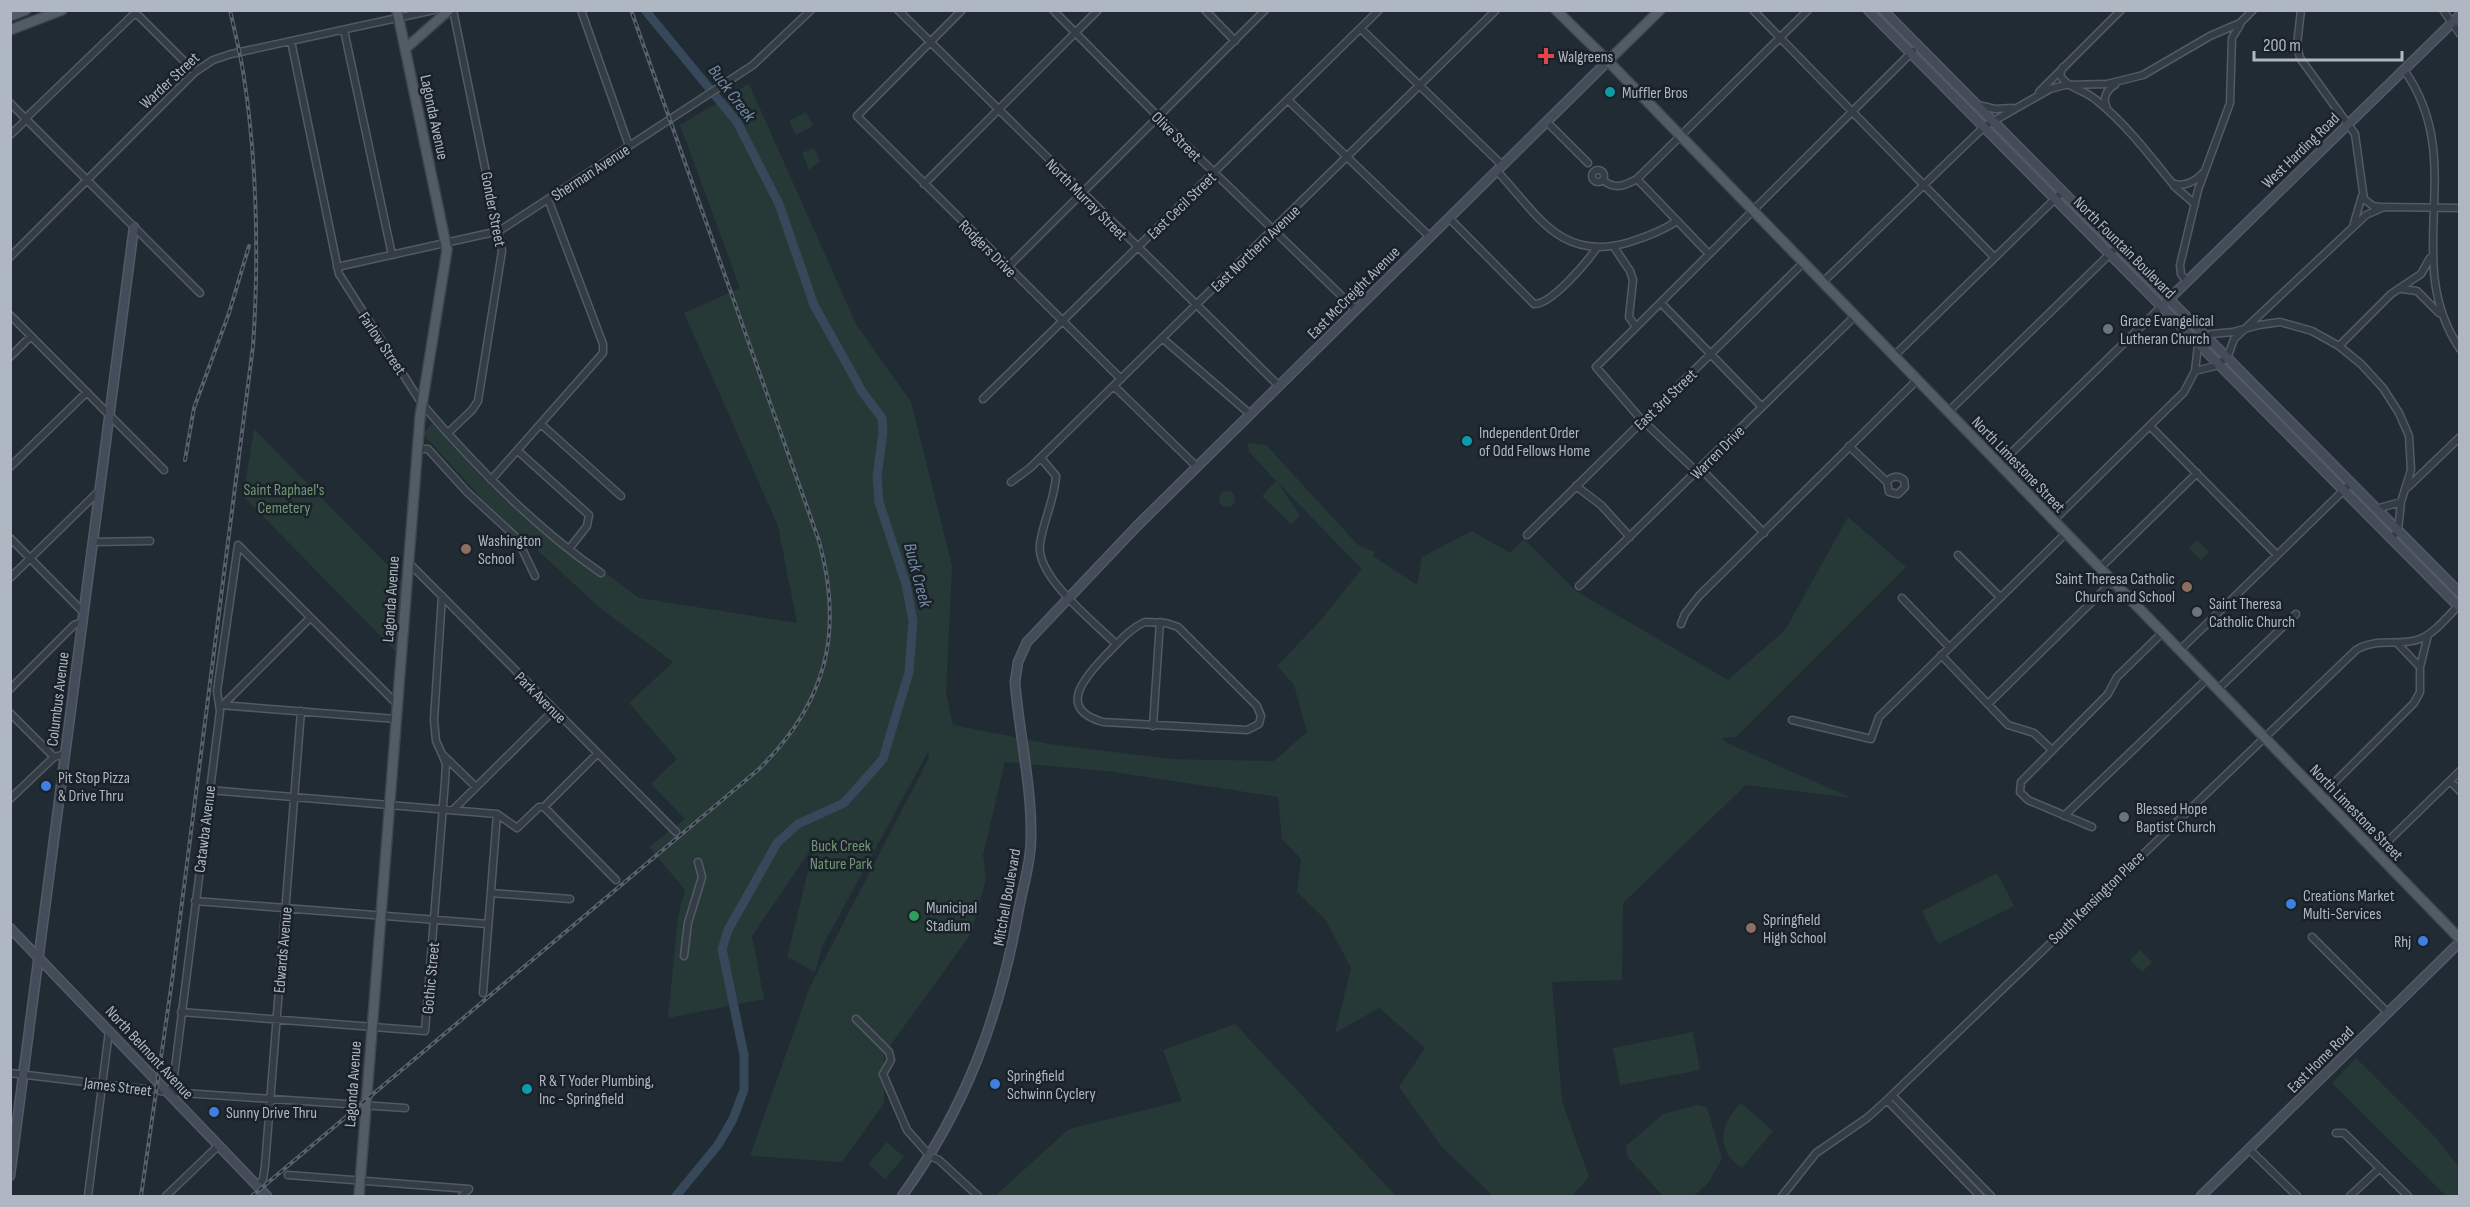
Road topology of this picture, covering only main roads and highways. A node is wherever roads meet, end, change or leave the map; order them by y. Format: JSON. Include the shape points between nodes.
{"nodes":[{"id":1,"x":26,"y":10,"type":"edge"},
{"id":2,"x":33,"y":10,"type":"edge"},
{"id":3,"x":62,"y":10,"type":"edge"},
{"id":4,"x":451,"y":10,"type":"edge"},
{"id":5,"x":1556,"y":10,"type":"edge"},
{"id":6,"x":1660,"y":10,"type":"edge"},
{"id":7,"x":398,"y":14,"type":"edge"},
{"id":8,"x":10,"y":16,"type":"edge"},
{"id":9,"x":27,"y":21,"type":"junction"},
{"id":10,"x":10,"y":30,"type":"edge"},
{"id":11,"x":405,"y":49,"type":"junction"},
{"id":12,"x":1608,"y":61,"type":"junction"},
{"id":13,"x":2460,"y":940,"type":"edge"},
{"id":14,"x":359,"y":1197,"type":"edge"}],
"edges":[{"from":1,"to":8,"type":"main road"},
{"from":2,"to":9,"type":"main road"},
{"from":3,"to":9,"type":"main road"},
{"from":4,"to":11,"type":"main road"},
{"from":5,"to":12,"type":"main road","name":"North Limestone Street"},
{"from":6,"to":12,"type":"main road","name":"East McCreight Avenue"},
{"from":7,"to":11,"type":"main road","name":"Lagonda Avenue"},
{"from":9,"to":10,"type":"main road"},
{"from":11,"to":14,"type":"main road","name":"Lagonda Avenue","via":[[447,259],[417,449]]},
{"from":12,"to":13,"type":"main road","name":"North Limestone Street"}]}
